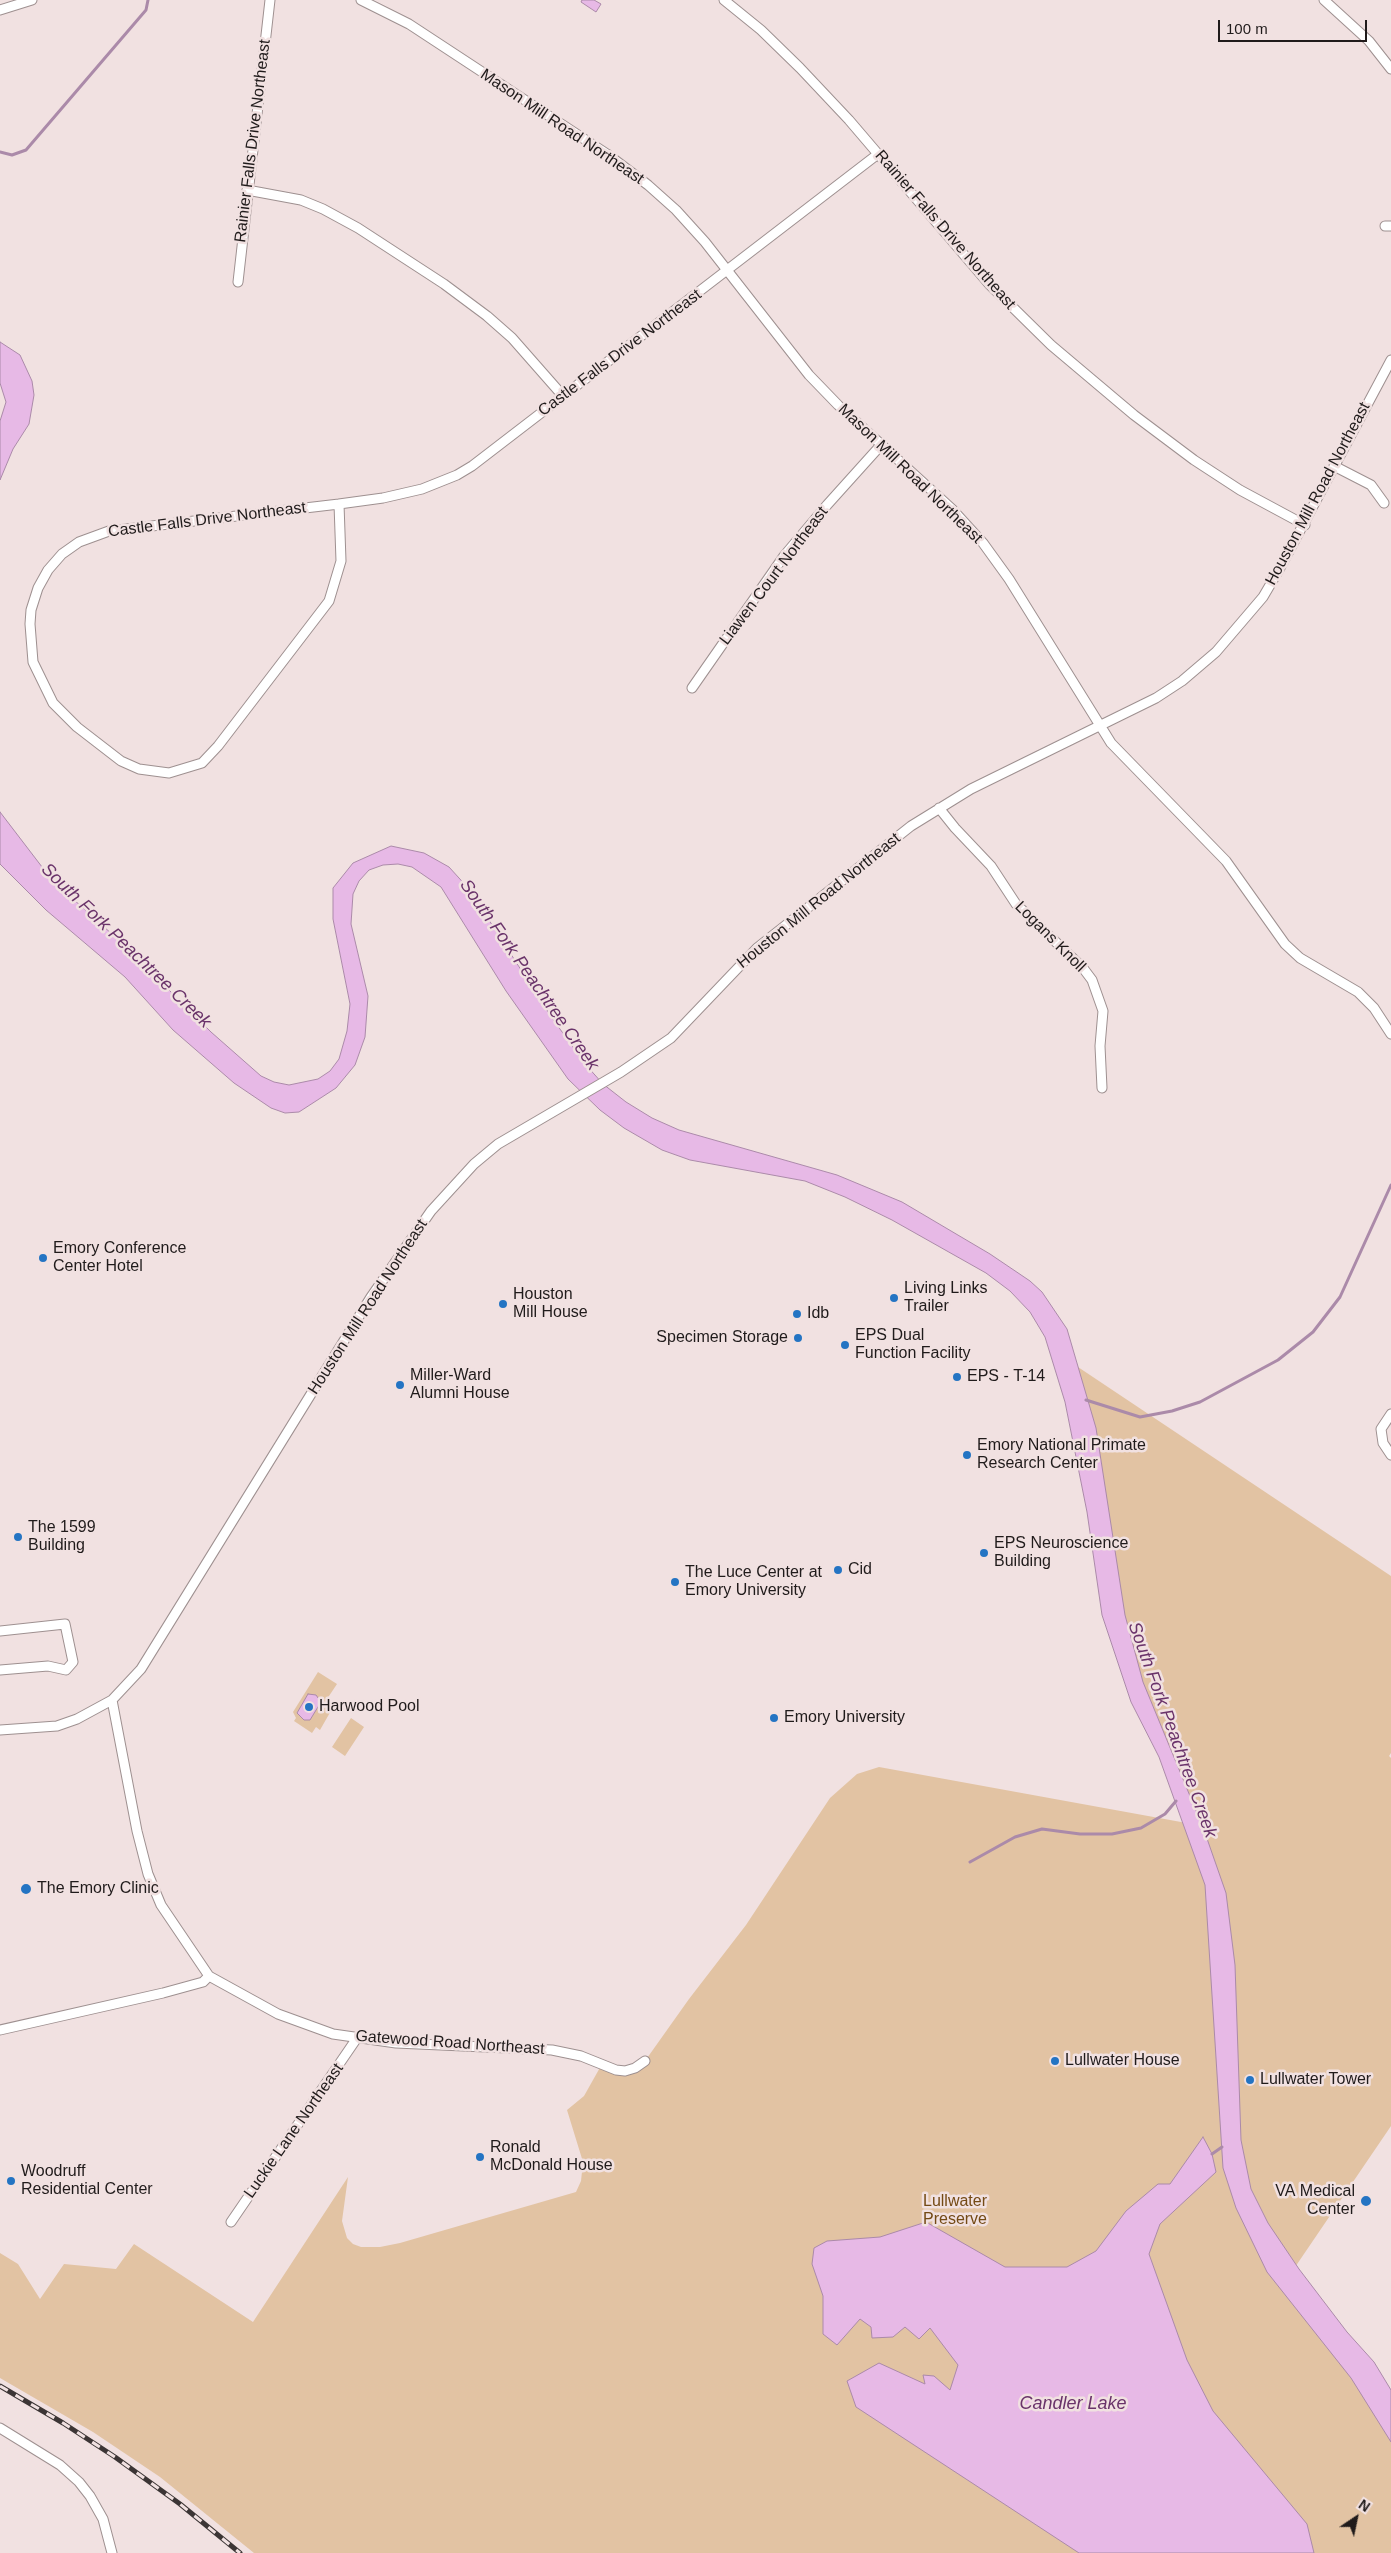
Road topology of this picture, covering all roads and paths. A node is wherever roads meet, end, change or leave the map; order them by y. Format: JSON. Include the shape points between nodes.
{"nodes":[{"id":1,"x":32,"y":0,"type":"edge"},
{"id":2,"x":270,"y":0,"type":"edge"},
{"id":3,"x":361,"y":0,"type":"edge"},
{"id":4,"x":724,"y":0,"type":"edge"},
{"id":5,"x":1324,"y":0,"type":"edge"},
{"id":6,"x":0,"y":10,"type":"edge"},
{"id":7,"x":1391,"y":69,"type":"edge"},
{"id":8,"x":878,"y":154,"type":"junction"},
{"id":9,"x":247,"y":190,"type":"junction"},
{"id":10,"x":728,"y":270,"type":"junction"},
{"id":11,"x":238,"y":282,"type":"dead end"},
{"id":12,"x":1391,"y":360,"type":"edge"},
{"id":13,"x":563,"y":396,"type":"junction"},
{"id":14,"x":881,"y":445,"type":"junction"},
{"id":15,"x":1334,"y":466,"type":"junction"},
{"id":16,"x":339,"y":504,"type":"junction"},
{"id":17,"x":1384,"y":504,"type":"dead end"},
{"id":18,"x":1305,"y":525,"type":"junction"},
{"id":19,"x":692,"y":688,"type":"dead end"},
{"id":20,"x":1100,"y":728,"type":"junction"},
{"id":21,"x":939,"y":808,"type":"junction"},
{"id":22,"x":1388,"y":1021,"type":"edge"},
{"id":23,"x":1391,"y":1034,"type":"edge"},
{"id":24,"x":1102,"y":1088,"type":"dead end"},
{"id":25,"x":1391,"y":1414,"type":"edge"},
{"id":26,"x":1391,"y":1455,"type":"edge"},
{"id":27,"x":0,"y":1631,"type":"edge"},
{"id":28,"x":0,"y":1670,"type":"edge"},
{"id":29,"x":112,"y":1700,"type":"junction"},
{"id":30,"x":0,"y":1730,"type":"edge"},
{"id":31,"x":209,"y":1976,"type":"junction"},
{"id":32,"x":0,"y":2030,"type":"edge"},
{"id":33,"x":357,"y":2038,"type":"junction"},
{"id":34,"x":644,"y":2061,"type":"dead end"},
{"id":35,"x":231,"y":2222,"type":"dead end"},
{"id":36,"x":0,"y":2428,"type":"edge"},
{"id":37,"x":112,"y":2553,"type":"edge"}],
"edges":[{"from":1,"to":6,"type":"street"},
{"from":2,"to":9,"type":"street","name":"Rainier Falls Drive Northeast"},
{"from":3,"to":10,"type":"street","name":"Mason Mill Road Northeast","via":[[409,24],[607,154],[676,210]]},
{"from":4,"to":8,"type":"street","name":"Rainier Falls Drive Northeast","via":[[800,68]]},
{"from":5,"to":7,"type":"street","via":[[1363,35]]},
{"from":8,"to":10,"type":"street","name":"Castle Falls Drive Northeast"},
{"from":8,"to":18,"type":"street","name":"Rainier Falls Drive Northeast","via":[[989,284],[1077,368],[1194,460],[1240,490]]},
{"from":9,"to":11,"type":"street","name":"Rainier Falls Drive Northeast"},
{"from":9,"to":13,"type":"street","via":[[301,200],[324,209],[444,284],[518,344]]},
{"from":10,"to":13,"type":"street","name":"Castle Falls Drive Northeast"},
{"from":10,"to":14,"type":"street","name":"Mason Mill Road Northeast","via":[[809,375]]},
{"from":12,"to":15,"type":"street","name":"Houston Mill Road Northeast"},
{"from":13,"to":16,"type":"street","name":"Castle Falls Drive Northeast","via":[[456,475],[406,493]]},
{"from":14,"to":19,"type":"street","name":"Liawen Court Northeast","via":[[784,556]]},
{"from":14,"to":20,"type":"street","name":"Mason Mill Road Northeast","via":[[983,543],[1009,579]]},
{"from":15,"to":17,"type":"street","via":[[1371,486]]},
{"from":15,"to":18,"type":"street","name":"Houston Mill Road Northeast"},
{"from":16,"to":16,"type":"street","name":"Castle Falls Drive Northeast","via":[[341,561],[329,601],[202,763],[169,774],[139,769],[122,761],[77,727],[53,703],[33,662],[31,610],[48,570],[79,542],[109,531]]},
{"from":18,"to":20,"type":"street","name":"Houston Mill Road Northeast","via":[[1263,597],[1216,652],[1170,689]]},
{"from":20,"to":21,"type":"street","name":"Houston Mill Road Northeast"},
{"from":20,"to":22,"type":"street","name":"Mason Mill Road Northeast","via":[[1128,763],[1226,862],[1285,944],[1300,958],[1358,992]]},
{"from":21,"to":24,"type":"street","name":"Logans Knoll","via":[[991,866],[1016,904],[1092,980],[1102,1011]]},
{"from":21,"to":29,"type":"street","name":"Houston Mill Road Northeast","via":[[911,826],[757,948],[671,1038],[621,1072],[498,1144],[462,1174],[431,1211],[359,1316],[152,1653]]},
{"from":22,"to":23,"type":"street","name":"Mason Mill Road Northeast"},
{"from":25,"to":26,"type":"street","via":[[1381,1429],[1383,1443]]},
{"from":27,"to":28,"type":"street","via":[[65,1624],[73,1662],[66,1670],[48,1666]]},
{"from":29,"to":30,"type":"street","name":"Houston Mill Road Northeast","via":[[94,1712],[57,1726]]},
{"from":29,"to":31,"type":"street","via":[[146,1868],[161,1905]]},
{"from":31,"to":32,"type":"street","via":[[203,1982],[163,1993]]},
{"from":31,"to":33,"type":"street","name":"Gatewood Road Northeast","via":[[278,2014],[312,2028]]},
{"from":33,"to":34,"type":"street","name":"Gatewood Road Northeast","via":[[396,2043],[552,2050],[581,2056],[616,2070],[635,2068]]},
{"from":33,"to":35,"type":"street","name":"Luckie Lane Northeast"},
{"from":36,"to":37,"type":"street","via":[[60,2465],[79,2482],[103,2519]]}]}
